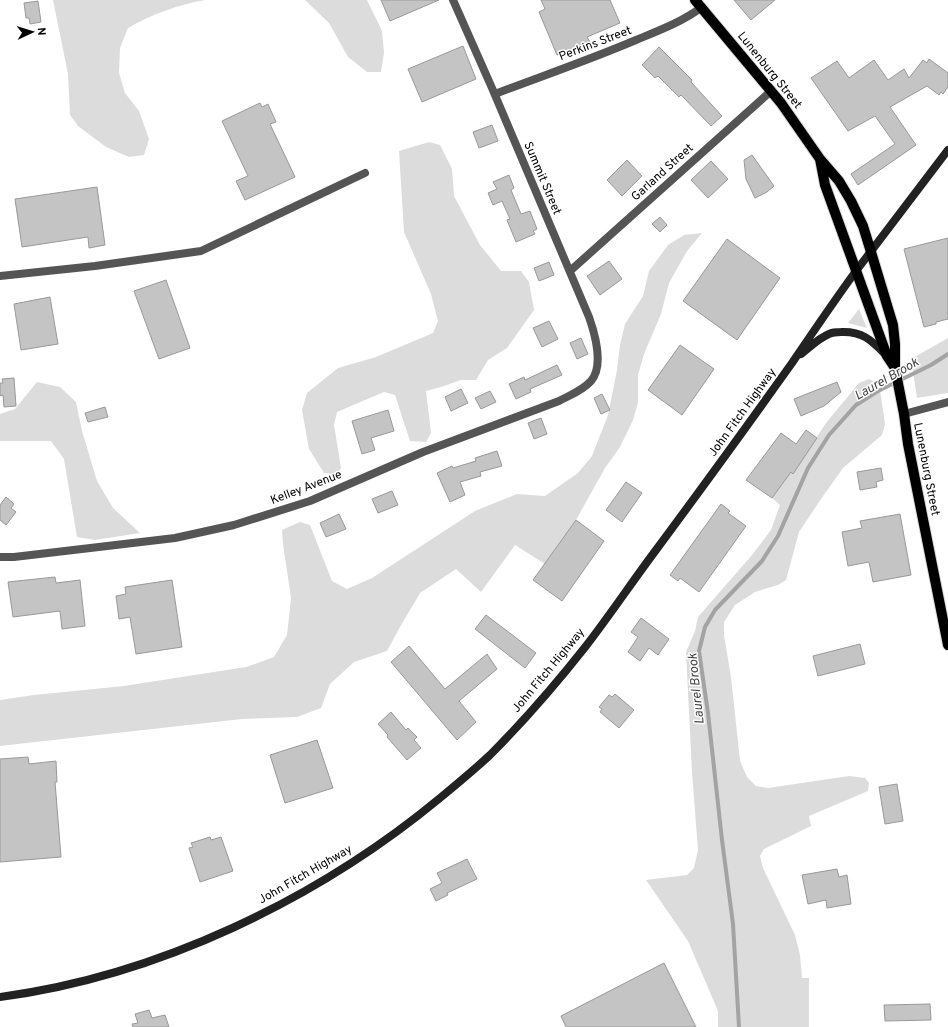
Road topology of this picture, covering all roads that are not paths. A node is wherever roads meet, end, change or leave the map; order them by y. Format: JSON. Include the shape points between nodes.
{"nodes":[{"id":1,"x":453,"y":0,"type":"edge"},
{"id":2,"x":699,"y":4,"type":"edge"},
{"id":3,"x":771,"y":90,"type":"junction"},
{"id":4,"x":495,"y":94,"type":"junction"},
{"id":5,"x":948,"y":150,"type":"edge"},
{"id":6,"x":820,"y":159,"type":"junction"},
{"id":7,"x":365,"y":173,"type":"dead end"},
{"id":8,"x":872,"y":252,"type":"junction"},
{"id":9,"x":570,"y":271,"type":"junction"},
{"id":10,"x":856,"y":271,"type":"junction"},
{"id":11,"x":0,"y":276,"type":"edge"},
{"id":12,"x":887,"y":356,"type":"junction"},
{"id":13,"x":794,"y":359,"type":"junction"},
{"id":14,"x":895,"y":368,"type":"junction"},
{"id":15,"x":596,"y":370,"type":"joint"},
{"id":16,"x":948,"y":402,"type":"edge"},
{"id":17,"x":904,"y":414,"type":"junction"},
{"id":18,"x":0,"y":556,"type":"edge"},
{"id":19,"x":948,"y":645,"type":"edge"},
{"id":20,"x":0,"y":997,"type":"edge"}],
"edges":[{"from":1,"to":4,"type":"street","name":"Summit Street"},
{"from":2,"to":3,"type":"main road","name":"Lunenburg Street"},
{"from":2,"to":4,"type":"street","name":"Perkins Street","via":[[679,21],[632,42]]},
{"from":3,"to":6,"type":"main road","name":"Lunenburg Street"},
{"from":3,"to":9,"type":"street","name":"Garland Street"},
{"from":4,"to":9,"type":"street","name":"Summit Street"},
{"from":5,"to":8,"type":"main road","name":"John Fitch Highway"},
{"from":6,"to":8,"type":"main road","name":"Lunenburg Street","via":[[847,192]]},
{"from":6,"to":10,"type":"main road","name":"Lunenburg Street","via":[[825,185]]},
{"from":7,"to":11,"type":"street","via":[[200,251]]},
{"from":8,"to":10,"type":"main road","name":"John Fitch Highway"},
{"from":8,"to":14,"type":"main road","name":"Lunenburg Street","via":[[893,326]]},
{"from":9,"to":15,"type":"street","name":"Summit Street","via":[[594,336],[597,350]]},
{"from":10,"to":12,"type":"main road","name":"Lunenburg Street"},
{"from":10,"to":13,"type":"main road","name":"John Fitch Highway"},
{"from":12,"to":13,"type":"main road","via":[[861,334],[836,332],[823,337]]},
{"from":12,"to":14,"type":"main road","name":"Lunenburg Street"},
{"from":13,"to":20,"type":"main road","name":"John Fitch Highway","via":[[564,673],[532,711],[489,755],[419,815],[337,872],[213,936],[101,976]]},
{"from":14,"to":17,"type":"main road","name":"Lunenburg Street"},
{"from":15,"to":18,"type":"street","name":"Kelley Avenue","via":[[595,376],[586,386],[559,401],[423,452],[310,501],[259,518],[222,529],[175,538],[14,557]]},
{"from":16,"to":17,"type":"street"},
{"from":17,"to":19,"type":"main road","name":"Lunenburg Street"}]}
